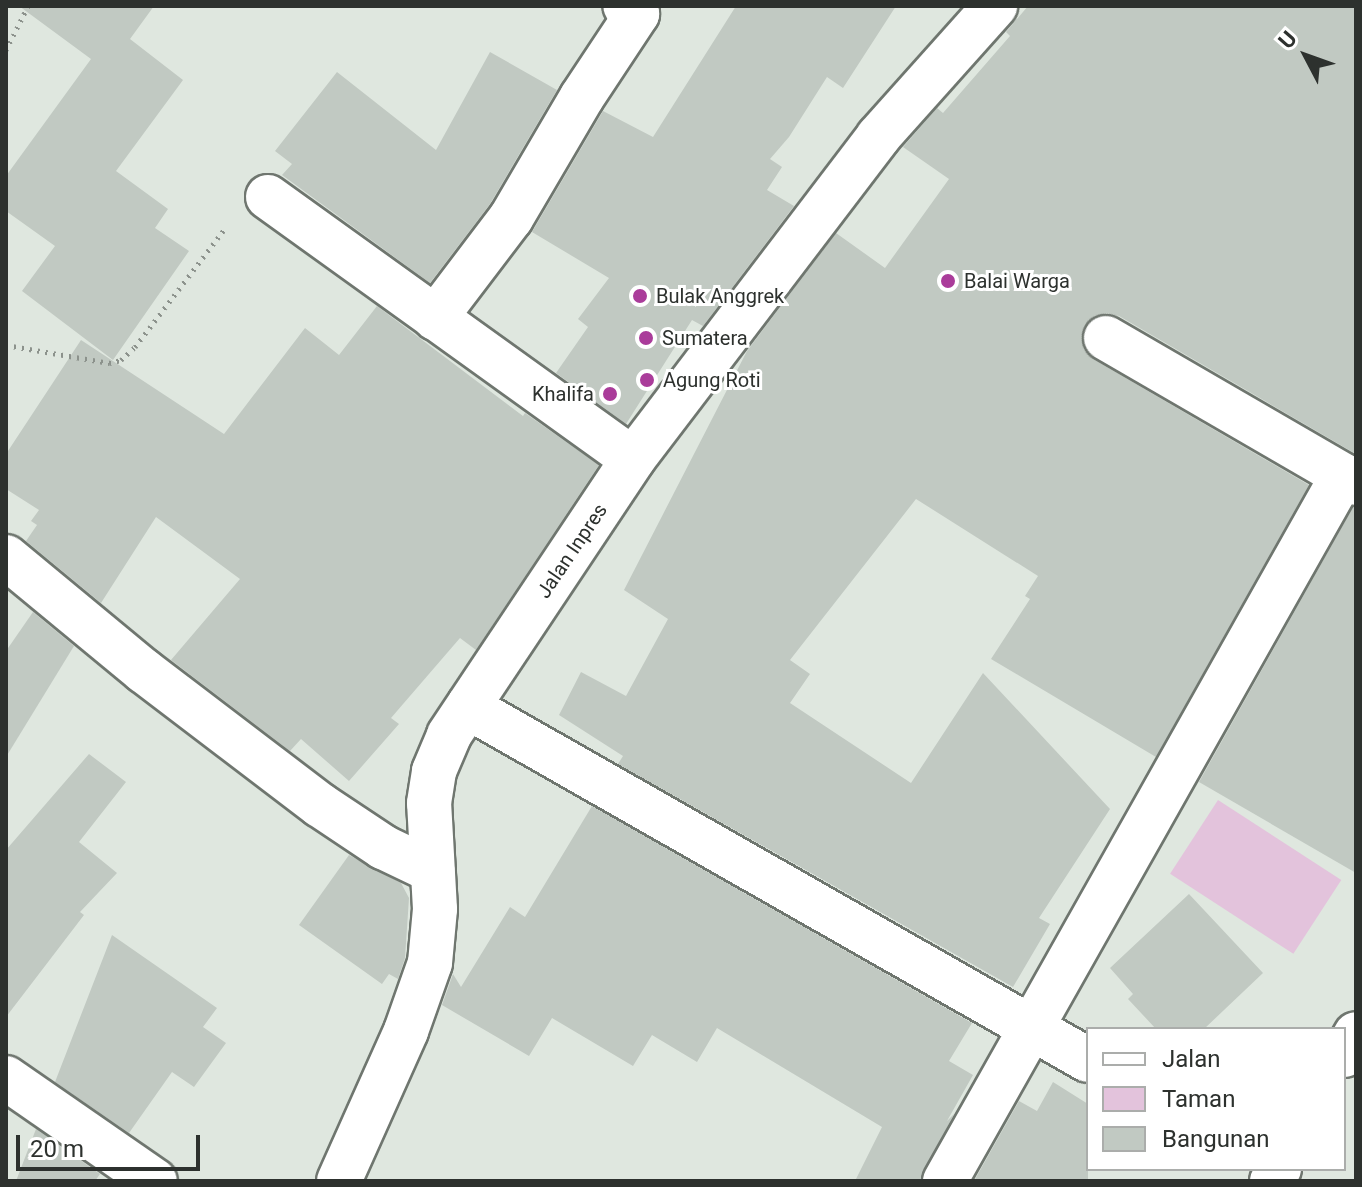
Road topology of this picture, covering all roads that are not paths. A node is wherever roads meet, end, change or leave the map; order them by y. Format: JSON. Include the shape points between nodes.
{"nodes":[{"id":1,"x":625,"y":6,"type":"edge"},
{"id":2,"x":995,"y":6,"type":"edge"},
{"id":3,"x":268,"y":197,"type":"road end"},
{"id":4,"x":435,"y":318,"type":"junction"},
{"id":5,"x":1106,"y":338,"type":"dead end"},
{"id":6,"x":633,"y":459,"type":"junction"},
{"id":7,"x":1349,"y":479,"type":"edge"},
{"id":8,"x":6,"y":557,"type":"edge"},
{"id":9,"x":468,"y":707,"type":"junction"},
{"id":10,"x":433,"y":871,"type":"junction"},
{"id":11,"x":1031,"y":1028,"type":"junction"},
{"id":12,"x":1356,"y":1034,"type":"edge"},
{"id":13,"x":1346,"y":1052,"type":"edge"},
{"id":14,"x":1086,"y":1059,"type":"edge"},
{"id":15,"x":6,"y":1078,"type":"edge"},
{"id":16,"x":155,"y":1181,"type":"edge"},
{"id":17,"x":339,"y":1181,"type":"edge"},
{"id":18,"x":945,"y":1181,"type":"edge"}],
"edges":[{"from":1,"to":4,"type":"street","via":[[637,14],[511,218]]},
{"from":2,"to":6,"type":"street","name":"Jalan Inpres","via":[[878,137]]},
{"from":3,"to":4,"type":"street"},
{"from":4,"to":6,"type":"street"},
{"from":5,"to":7,"type":"street"},
{"from":6,"to":9,"type":"street","name":"Jalan Inpres"},
{"from":7,"to":11,"type":"street"},
{"from":8,"to":10,"type":"street","via":[[320,805],[383,847]]},
{"from":9,"to":10,"type":"street","name":"Jalan Inpres","via":[[434,771],[428,818]]},
{"from":9,"to":11,"type":"street"},
{"from":10,"to":17,"type":"street","name":"Jalan Inpres","via":[[434,935],[427,974]]},
{"from":11,"to":14,"type":"street"},
{"from":11,"to":18,"type":"street"},
{"from":12,"to":13,"type":"street"},
{"from":15,"to":16,"type":"street"}]}
